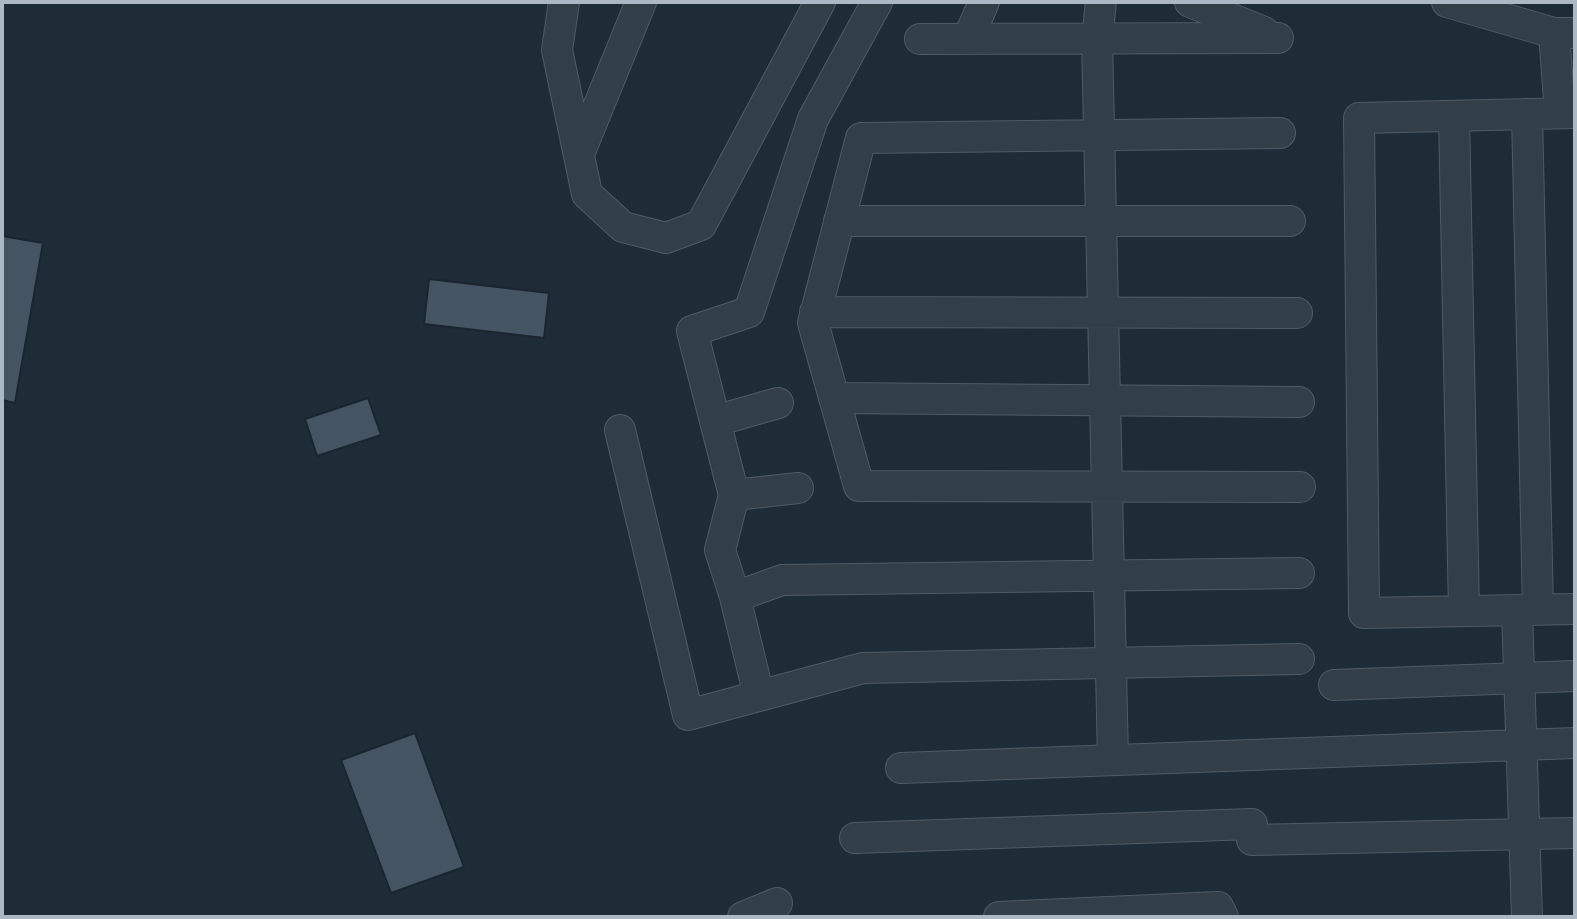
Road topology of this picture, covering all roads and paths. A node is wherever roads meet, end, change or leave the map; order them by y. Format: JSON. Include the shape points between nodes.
{"nodes":[{"id":1,"x":564,"y":2,"type":"edge"},
{"id":2,"x":641,"y":2,"type":"edge"},
{"id":3,"x":820,"y":2,"type":"edge"},
{"id":4,"x":877,"y":2,"type":"edge"},
{"id":5,"x":984,"y":2,"type":"edge"},
{"id":6,"x":1101,"y":2,"type":"edge"},
{"id":7,"x":1189,"y":2,"type":"edge"},
{"id":8,"x":1447,"y":2,"type":"edge"},
{"id":9,"x":1565,"y":33,"type":"edge"},
{"id":10,"x":920,"y":39,"type":"dead end"},
{"id":11,"x":968,"y":39,"type":"junction"},
{"id":12,"x":1097,"y":39,"type":"junction"},
{"id":13,"x":1568,"y":113,"type":"edge"},
{"id":14,"x":1527,"y":114,"type":"junction"},
{"id":15,"x":1454,"y":116,"type":"junction"},
{"id":16,"x":1280,"y":133,"type":"dead end"},
{"id":17,"x":1099,"y":135,"type":"junction"},
{"id":18,"x":579,"y":154,"type":"junction"},
{"id":19,"x":839,"y":221,"type":"junction"},
{"id":20,"x":1101,"y":221,"type":"junction"},
{"id":21,"x":1290,"y":222,"type":"dead end"},
{"id":22,"x":815,"y":312,"type":"junction"},
{"id":23,"x":1103,"y":312,"type":"junction"},
{"id":24,"x":1297,"y":313,"type":"dead end"},
{"id":25,"x":834,"y":398,"type":"junction"},
{"id":26,"x":1105,"y":400,"type":"junction"},
{"id":27,"x":1299,"y":401,"type":"dead end"},
{"id":28,"x":778,"y":403,"type":"dead end"},
{"id":29,"x":715,"y":421,"type":"junction"},
{"id":30,"x":620,"y":430,"type":"dead end"},
{"id":31,"x":1107,"y":486,"type":"junction"},
{"id":32,"x":1300,"y":487,"type":"dead end"},
{"id":33,"x":798,"y":488,"type":"dead end"},
{"id":34,"x":734,"y":495,"type":"junction"},
{"id":35,"x":1299,"y":573,"type":"dead end"},
{"id":36,"x":1109,"y":576,"type":"junction"},
{"id":37,"x":735,"y":597,"type":"junction"},
{"id":38,"x":1575,"y":608,"type":"edge"},
{"id":39,"x":1527,"y":609,"type":"junction"},
{"id":40,"x":1464,"y":611,"type":"junction"},
{"id":41,"x":1299,"y":659,"type":"dead end"},
{"id":42,"x":1111,"y":663,"type":"junction"},
{"id":43,"x":1575,"y":676,"type":"edge"},
{"id":44,"x":1519,"y":678,"type":"junction"},
{"id":45,"x":1334,"y":685,"type":"dead end"},
{"id":46,"x":759,"y":696,"type":"junction"},
{"id":47,"x":1575,"y":743,"type":"edge"},
{"id":48,"x":1521,"y":745,"type":"junction"},
{"id":49,"x":1113,"y":760,"type":"junction"},
{"id":50,"x":901,"y":768,"type":"dead end"},
{"id":51,"x":1575,"y":833,"type":"edge"},
{"id":52,"x":1524,"y":834,"type":"junction"},
{"id":53,"x":855,"y":838,"type":"dead end"},
{"id":54,"x":777,"y":903,"type":"dead end"},
{"id":55,"x":743,"y":917,"type":"edge"},
{"id":56,"x":999,"y":917,"type":"edge"},
{"id":57,"x":1223,"y":917,"type":"edge"},
{"id":58,"x":1527,"y":917,"type":"edge"}],
"edges":[{"from":1,"to":18,"type":"lane","via":[[557,50]]},
{"from":2,"to":18,"type":"lane"},
{"from":3,"to":18,"type":"lane","via":[[701,225],[666,238],[623,227],[587,194]]},
{"from":4,"to":29,"type":"lane","via":[[813,119],[749,312],[692,331]]},
{"from":5,"to":11,"type":"lane"},
{"from":6,"to":12,"type":"lane"},
{"from":7,"to":12,"type":"lane","via":[[1278,38]]},
{"from":8,"to":9,"type":"lane"},
{"from":9,"to":13,"type":"lane"},
{"from":10,"to":11,"type":"lane"},
{"from":11,"to":12,"type":"lane"},
{"from":12,"to":17,"type":"lane"},
{"from":13,"to":14,"type":"lane"},
{"from":14,"to":15,"type":"lane"},
{"from":14,"to":39,"type":"lane"},
{"from":15,"to":40,"type":"lane"},
{"from":15,"to":40,"type":"lane","via":[[1359,118],[1364,613]]},
{"from":16,"to":17,"type":"lane"},
{"from":17,"to":19,"type":"lane","via":[[861,138]]},
{"from":17,"to":20,"type":"lane"},
{"from":19,"to":20,"type":"lane"},
{"from":19,"to":22,"type":"lane"},
{"from":20,"to":21,"type":"lane"},
{"from":20,"to":23,"type":"lane"},
{"from":22,"to":23,"type":"lane"},
{"from":22,"to":25,"type":"lane","via":[[813,323]]},
{"from":23,"to":24,"type":"lane"},
{"from":23,"to":26,"type":"lane"},
{"from":25,"to":26,"type":"lane"},
{"from":25,"to":31,"type":"lane","via":[[859,486]]},
{"from":26,"to":27,"type":"lane"},
{"from":26,"to":31,"type":"lane"},
{"from":28,"to":29,"type":"lane"},
{"from":29,"to":34,"type":"lane"},
{"from":30,"to":46,"type":"lane","via":[[688,715]]},
{"from":31,"to":32,"type":"lane"},
{"from":31,"to":36,"type":"lane"},
{"from":33,"to":34,"type":"lane"},
{"from":34,"to":37,"type":"lane","via":[[720,550]]},
{"from":35,"to":36,"type":"lane"},
{"from":36,"to":37,"type":"lane","via":[[782,580]]},
{"from":36,"to":42,"type":"lane"},
{"from":37,"to":46,"type":"lane"},
{"from":38,"to":39,"type":"lane"},
{"from":39,"to":40,"type":"lane"},
{"from":39,"to":44,"type":"lane"},
{"from":41,"to":42,"type":"lane"},
{"from":42,"to":46,"type":"lane","via":[[863,668]]},
{"from":42,"to":49,"type":"lane"},
{"from":43,"to":44,"type":"lane"},
{"from":44,"to":45,"type":"lane"},
{"from":44,"to":48,"type":"lane"},
{"from":47,"to":48,"type":"lane"},
{"from":48,"to":49,"type":"lane"},
{"from":48,"to":52,"type":"lane"},
{"from":49,"to":50,"type":"lane"},
{"from":51,"to":52,"type":"lane"},
{"from":52,"to":53,"type":"lane","via":[[1252,840],[1252,824]]},
{"from":52,"to":58,"type":"lane"},
{"from":54,"to":55,"type":"lane"},
{"from":56,"to":57,"type":"lane","via":[[1218,906]]}]}
